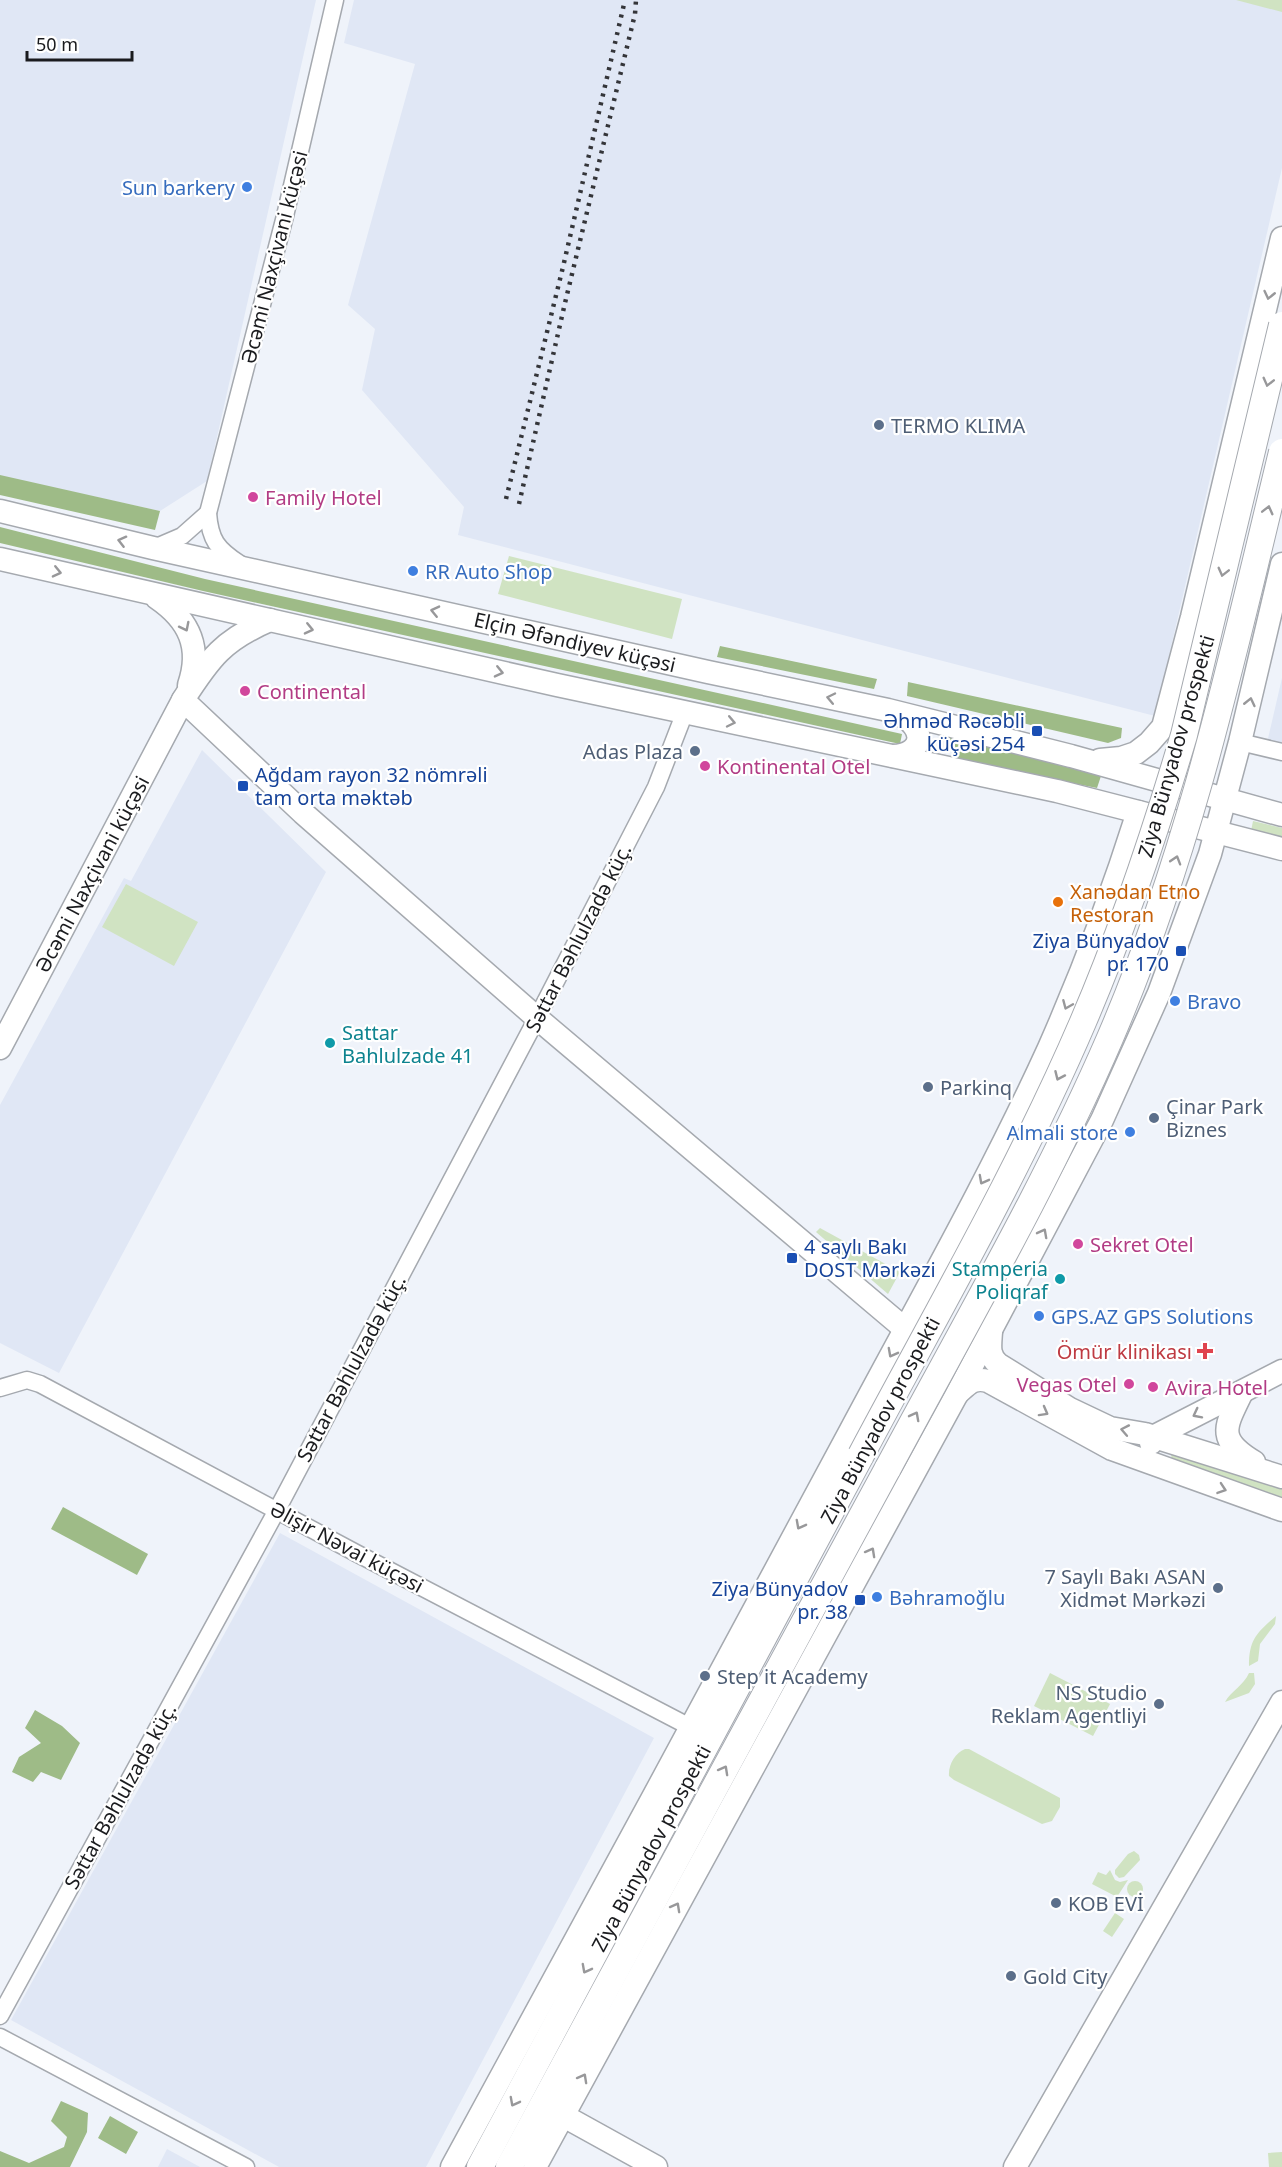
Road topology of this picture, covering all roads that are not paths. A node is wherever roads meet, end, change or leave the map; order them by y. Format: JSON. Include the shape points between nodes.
{"nodes":[{"id":1,"x":335,"y":0,"type":"edge"},
{"id":2,"x":1282,"y":238,"type":"edge"},
{"id":3,"x":1282,"y":326,"type":"edge"},
{"id":4,"x":1282,"y":452,"type":"edge"},
{"id":5,"x":0,"y":511,"type":"edge"},
{"id":6,"x":208,"y":513,"type":"junction"},
{"id":7,"x":153,"y":548,"type":"junction"},
{"id":8,"x":0,"y":559,"type":"edge"},
{"id":9,"x":1282,"y":564,"type":"edge"},
{"id":10,"x":247,"y":569,"type":"junction"},
{"id":11,"x":141,"y":591,"type":"junction"},
{"id":12,"x":1192,"y":617,"type":"junction"},
{"id":13,"x":270,"y":620,"type":"junction"},
{"id":14,"x":1267,"y":628,"type":"junction"},
{"id":15,"x":183,"y":700,"type":"junction"},
{"id":16,"x":888,"y":710,"type":"junction"},
{"id":17,"x":686,"y":712,"type":"junction"},
{"id":18,"x":1240,"y":741,"type":"junction"},
{"id":19,"x":1282,"y":752,"type":"edge"},
{"id":20,"x":893,"y":756,"type":"junction"},
{"id":21,"x":1071,"y":756,"type":"junction"},
{"id":22,"x":1226,"y":799,"type":"junction"},
{"id":23,"x":1138,"y":812,"type":"junction"},
{"id":24,"x":1282,"y":815,"type":"edge"},
{"id":25,"x":1216,"y":832,"type":"junction"},
{"id":26,"x":1282,"y":849,"type":"edge"},
{"id":27,"x":1078,"y":977,"type":"junction"},
{"id":28,"x":1159,"y":993,"type":"junction"},
{"id":29,"x":537,"y":1018,"type":"junction"},
{"id":30,"x":0,"y":1048,"type":"edge"},
{"id":31,"x":905,"y":1329,"type":"junction"},
{"id":32,"x":991,"y":1331,"type":"junction"},
{"id":33,"x":1282,"y":1371,"type":"edge"},
{"id":34,"x":0,"y":1388,"type":"edge"},
{"id":35,"x":1242,"y":1392,"type":"junction"},
{"id":36,"x":957,"y":1394,"type":"junction"},
{"id":37,"x":1153,"y":1437,"type":"junction"},
{"id":38,"x":1167,"y":1470,"type":"junction"},
{"id":39,"x":1277,"y":1476,"type":"edge"},
{"id":40,"x":277,"y":1510,"type":"junction"},
{"id":41,"x":832,"y":1510,"type":"junction"},
{"id":42,"x":1282,"y":1510,"type":"edge"},
{"id":43,"x":857,"y":1527,"type":"junction"},
{"id":44,"x":1282,"y":1702,"type":"edge"},
{"id":45,"x":692,"y":1728,"type":"junction"},
{"id":46,"x":754,"y":1765,"type":"junction"},
{"id":47,"x":626,"y":1895,"type":"junction"},
{"id":48,"x":650,"y":1908,"type":"junction"},
{"id":49,"x":0,"y":2016,"type":"edge"},
{"id":50,"x":0,"y":2037,"type":"edge"},
{"id":51,"x":562,"y":2115,"type":"junction"},
{"id":52,"x":246,"y":2167,"type":"edge"},
{"id":53,"x":452,"y":2167,"type":"edge"},
{"id":54,"x":480,"y":2167,"type":"edge"},
{"id":55,"x":509,"y":2167,"type":"edge"},
{"id":56,"x":535,"y":2167,"type":"edge"},
{"id":57,"x":656,"y":2167,"type":"edge"},
{"id":58,"x":1015,"y":2167,"type":"edge"}],
"edges":[{"from":1,"to":6,"type":"street","name":"Əcəmi Naxçivani küçəsi","via":[[285,216]]},
{"from":2,"to":12,"type":"main road","name":"Ziya Bünyadov prospekti","one_way":true},
{"from":3,"to":41,"type":"main road","name":"Ziya Bünyadov prospekti","one_way":true,"bridge":true,"via":[[1184,735],[1122,927],[1074,1043],[1015,1167]]},
{"from":43,"to":4,"type":"main road","name":"Ziya Bünyadov prospekti","one_way":true,"bridge":true,"via":[[1040,1184],[1111,1036],[1170,879],[1211,742]]},
{"from":7,"to":5,"type":"main road","name":"Elçin Əfəndiyev küçəsi","one_way":true},
{"from":6,"to":7,"type":"street","via":[[182,536]]},
{"from":6,"to":10,"type":"street","via":[[215,544]]},
{"from":7,"to":10,"type":"main road","name":"Elçin Əfəndiyev küçəsi"},
{"from":8,"to":11,"type":"main road","one_way":true},
{"from":9,"to":14,"type":"main road"},
{"from":16,"to":10,"type":"main road","name":"Elçin Əfəndiyev küçəsi","one_way":true},
{"from":11,"to":13,"type":"main road"},
{"from":11,"to":15,"type":"main road","one_way":true,"via":[[171,607],[188,630],[195,660]]},
{"from":12,"to":14,"type":"main road","via":[[1199,650],[1205,658],[1224,666],[1246,661]]},
{"from":12,"to":21,"type":"main road","name":"Ziya Bünyadov prospekti","via":[[1163,727],[1149,743],[1130,755],[1111,760]]},
{"from":13,"to":15,"type":"main road","via":[[225,644]]},
{"from":13,"to":17,"type":"main road","one_way":true},
{"from":18,"to":14,"type":"main road","one_way":true},
{"from":15,"to":29,"type":"main road","via":[[303,813]]},
{"from":15,"to":30,"type":"main road","name":"Əcəmi Naxçivani küçəsi"},
{"from":16,"to":20,"type":"main road","via":[[909,719],[919,735],[915,749]]},
{"from":16,"to":21,"type":"main road","name":"Elçin Əfəndiyev küçəsi"},
{"from":17,"to":20,"type":"main road","one_way":true},
{"from":17,"to":29,"type":"street","name":"Səttar Bəhlulzadə küç.","via":[[656,787]]},
{"from":18,"to":19,"type":"street"},
{"from":18,"to":22,"type":"main road"},
{"from":20,"to":23,"type":"main road"},
{"from":21,"to":22,"type":"main road","name":"Elçin Əfəndiyev küçəsi"},
{"from":22,"to":24,"type":"main road","name":"Elçin Əfəndiyev küçəsi"},
{"from":22,"to":25,"type":"main road"},
{"from":23,"to":25,"type":"main road"},
{"from":23,"to":27,"type":"main road","name":"Ziya Bünyadov prospekti"},
{"from":25,"to":26,"type":"main road"},
{"from":25,"to":28,"type":"main road"},
{"from":27,"to":28,"type":"main road","via":[[1102,948],[1113,942],[1133,941],[1151,952],[1157,961]]},
{"from":27,"to":31,"type":"main road","name":"Ziya Bünyadov prospekti","one_way":true,"via":[[1049,1048]]},
{"from":32,"to":28,"type":"main road","one_way":true,"via":[[1102,1120]]},
{"from":29,"to":31,"type":"main road"},
{"from":29,"to":40,"type":"street","name":"Səttar Bəhlulzadə küç."},
{"from":31,"to":45,"type":"main road","name":"Ziya Bünyadov prospekti","one_way":true},
{"from":32,"to":36,"type":"main road"},
{"from":37,"to":32,"type":"main road","one_way":true,"via":[[1089,1419],[1007,1371],[991,1358]]},
{"from":33,"to":35,"type":"main road"},
{"from":34,"to":40,"type":"street","name":"Əlişir Nəvai küçəsi","via":[[27,1380],[40,1384]]},
{"from":35,"to":37,"type":"main road","one_way":true},
{"from":35,"to":39,"type":"main road","via":[[1227,1425],[1229,1441],[1240,1454]]},
{"from":36,"to":38,"type":"main road","one_way":true,"via":[[972,1380],[988,1381],[1112,1449]]},
{"from":46,"to":36,"type":"main road","one_way":true},
{"from":37,"to":38,"type":"main road","via":[[1152,1456]]},
{"from":37,"to":39,"type":"main road"},
{"from":38,"to":42,"type":"main road","one_way":true},
{"from":40,"to":45,"type":"street","name":"Əlişir Nəvai küçəsi"},
{"from":40,"to":49,"type":"street","name":"Səttar Bəhlulzadə küç."},
{"from":41,"to":45,"type":"main road"},
{"from":41,"to":47,"type":"main road","name":"Ziya Bünyadov prospekti"},
{"from":43,"to":46,"type":"main road"},
{"from":48,"to":43,"type":"main road","name":"Ziya Bünyadov prospekti","one_way":true},
{"from":44,"to":58,"type":"main road"},
{"from":45,"to":47,"type":"main road"},
{"from":45,"to":53,"type":"main road","name":"Ziya Bünyadov prospekti"},
{"from":46,"to":48,"type":"main road"},
{"from":51,"to":46,"type":"main road","one_way":true},
{"from":47,"to":54,"type":"main road","name":"Ziya Bünyadov prospekti","one_way":true},
{"from":48,"to":55,"type":"main road","name":"Ziya Bünyadov prospekti"},
{"from":50,"to":52,"type":"street"},
{"from":51,"to":56,"type":"main road"},
{"from":51,"to":57,"type":"main road"}]}
